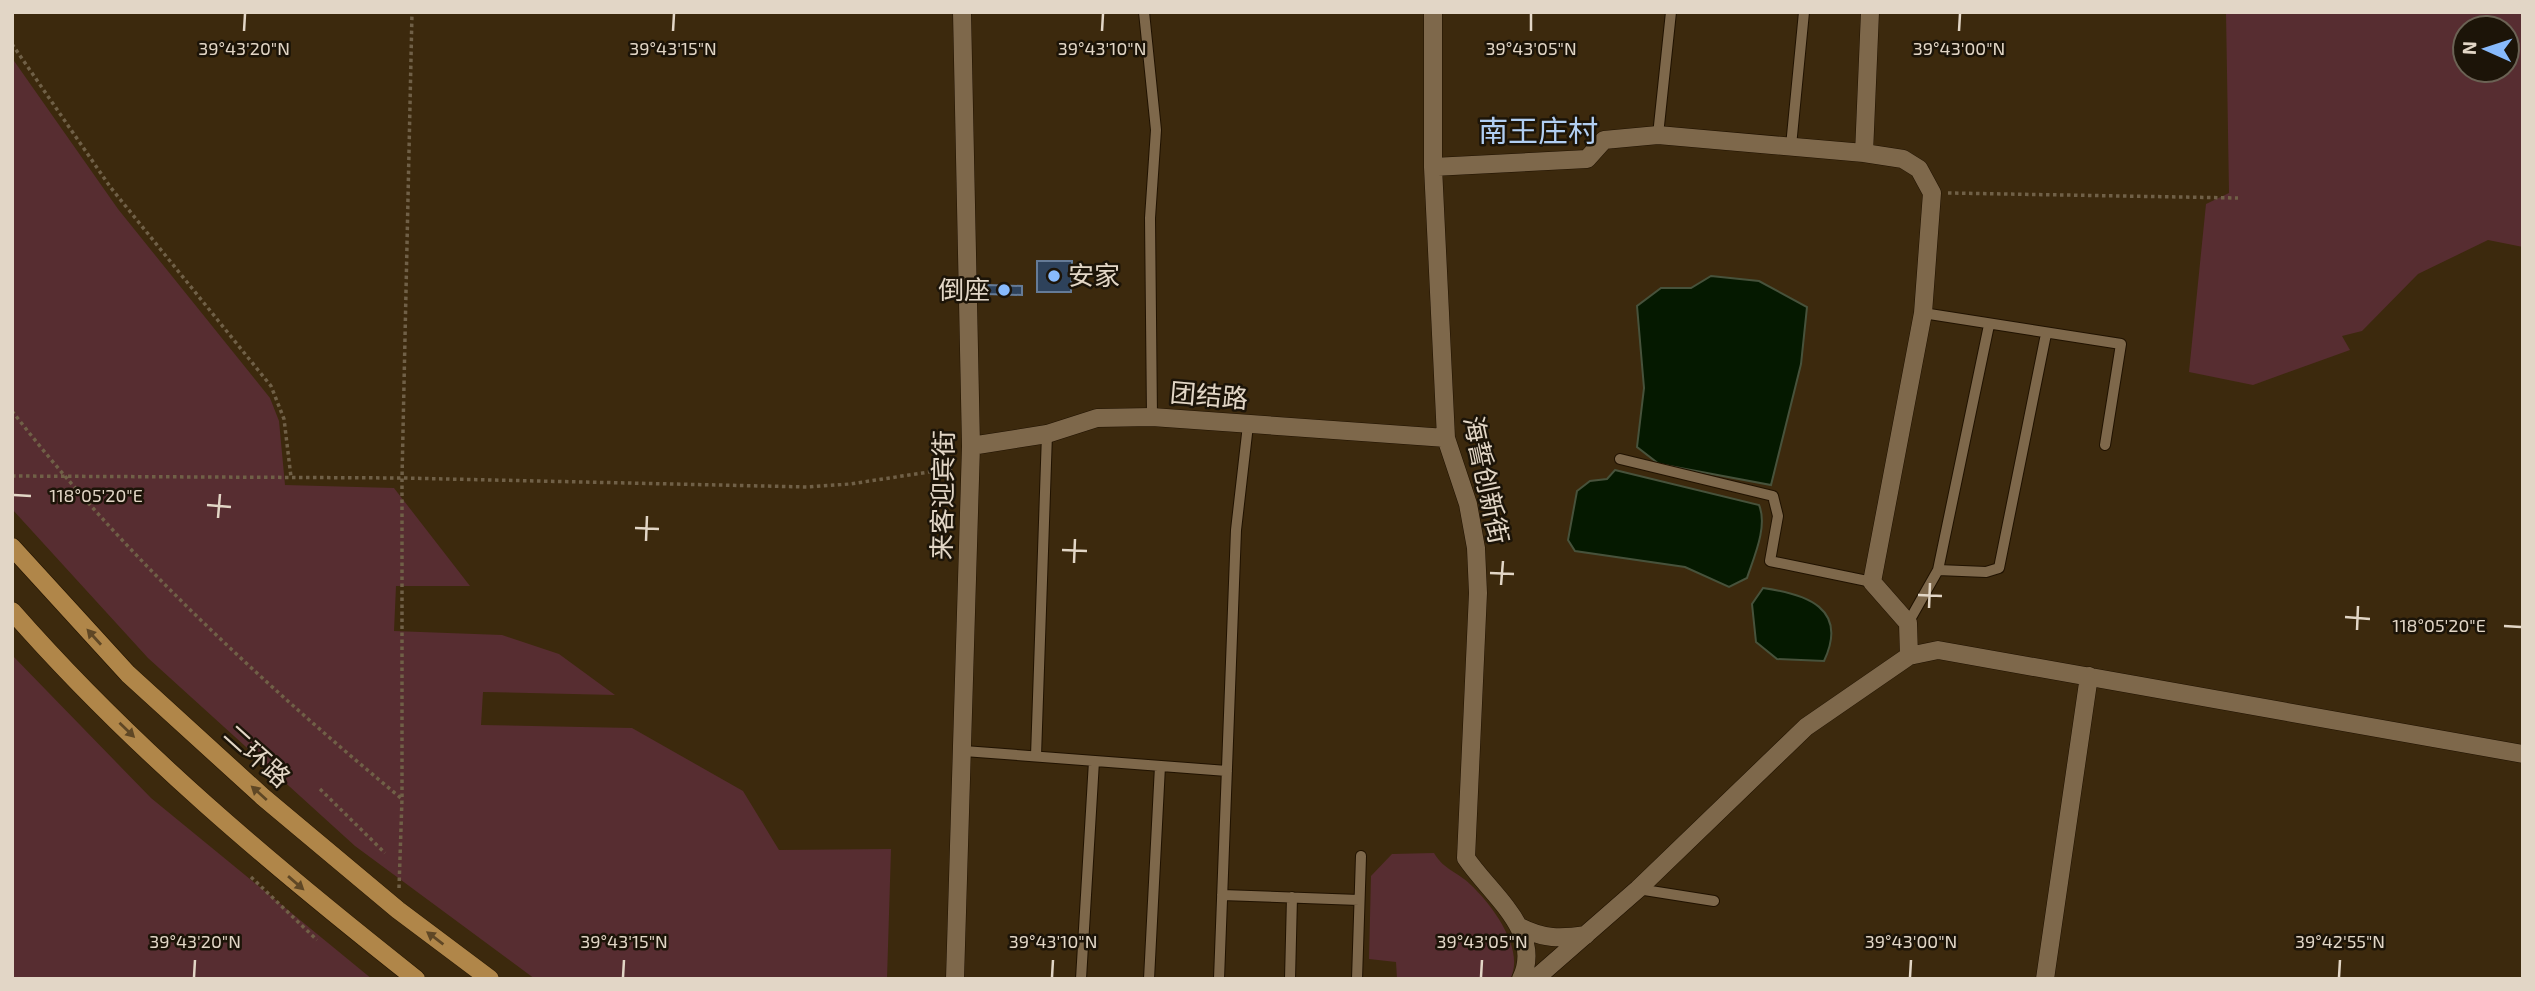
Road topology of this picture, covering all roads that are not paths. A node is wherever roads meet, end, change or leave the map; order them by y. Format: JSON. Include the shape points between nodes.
{"nodes":[{"id":1,"x":962,"y":12,"type":"edge"},
{"id":2,"x":1144,"y":12,"type":"edge"},
{"id":3,"x":1433,"y":12,"type":"edge"},
{"id":4,"x":1671,"y":12,"type":"edge"},
{"id":5,"x":1804,"y":12,"type":"edge"},
{"id":6,"x":1870,"y":12,"type":"edge"},
{"id":7,"x":1658,"y":135,"type":"junction"},
{"id":8,"x":1791,"y":146,"type":"junction"},
{"id":9,"x":1864,"y":153,"type":"junction"},
{"id":10,"x":1433,"y":167,"type":"junction"},
{"id":11,"x":1923,"y":313,"type":"junction"},
{"id":12,"x":1989,"y":324,"type":"junction"},
{"id":13,"x":2046,"y":334,"type":"junction"},
{"id":14,"x":1152,"y":417,"type":"junction"},
{"id":15,"x":1248,"y":425,"type":"junction"},
{"id":16,"x":1047,"y":434,"type":"junction"},
{"id":17,"x":1446,"y":438,"type":"junction"},
{"id":18,"x":2105,"y":445,"type":"dead end"},
{"id":19,"x":971,"y":446,"type":"junction"},
{"id":20,"x":1620,"y":459,"type":"dead end"},
{"id":21,"x":12,"y":547,"type":"edge"},
{"id":22,"x":1938,"y":570,"type":"junction"},
{"id":23,"x":1872,"y":582,"type":"junction"},
{"id":24,"x":12,"y":611,"type":"edge"},
{"id":25,"x":1908,"y":623,"type":"junction"},
{"id":26,"x":1909,"y":656,"type":"junction"},
{"id":27,"x":2089,"y":676,"type":"junction"},
{"id":28,"x":964,"y":751,"type":"junction"},
{"id":29,"x":2523,"y":754,"type":"edge"},
{"id":30,"x":1036,"y":757,"type":"junction"},
{"id":31,"x":1094,"y":761,"type":"junction"},
{"id":32,"x":1160,"y":766,"type":"junction"},
{"id":33,"x":1227,"y":771,"type":"junction"},
{"id":34,"x":1361,"y":856,"type":"dead end"},
{"id":35,"x":1638,"y":889,"type":"junction"},
{"id":36,"x":1222,"y":895,"type":"junction"},
{"id":37,"x":1292,"y":898,"type":"junction"},
{"id":38,"x":1359,"y":900,"type":"junction"},
{"id":39,"x":1714,"y":901,"type":"dead end"},
{"id":40,"x":1520,"y":927,"type":"junction"},
{"id":41,"x":1586,"y":935,"type":"junction"},
{"id":42,"x":1532,"y":978,"type":"edge"},
{"id":43,"x":416,"y":979,"type":"edge"},
{"id":44,"x":490,"y":979,"type":"edge"},
{"id":45,"x":955,"y":979,"type":"edge"},
{"id":46,"x":1081,"y":979,"type":"edge"},
{"id":47,"x":1149,"y":979,"type":"edge"},
{"id":48,"x":1219,"y":979,"type":"edge"},
{"id":49,"x":1290,"y":979,"type":"edge"},
{"id":50,"x":1357,"y":979,"type":"edge"},
{"id":51,"x":2045,"y":979,"type":"edge"}],
"edges":[{"from":1,"to":19,"type":"street","name":"来客迎宾街"},
{"from":2,"to":14,"type":"lane","via":[[1156,130],[1150,218]]},
{"from":3,"to":10,"type":"street","name":"海誓创新街"},
{"from":4,"to":7,"type":"lane"},
{"from":5,"to":8,"type":"lane"},
{"from":6,"to":9,"type":"street"},
{"from":7,"to":8,"type":"street"},
{"from":7,"to":10,"type":"street","via":[[1604,140],[1587,159]]},
{"from":8,"to":9,"type":"street"},
{"from":9,"to":11,"type":"street","via":[[1903,159],[1919,169],[1932,193]]},
{"from":10,"to":17,"type":"street","name":"海誓创新街"},
{"from":11,"to":12,"type":"lane"},
{"from":11,"to":23,"type":"street"},
{"from":12,"to":13,"type":"lane"},
{"from":12,"to":22,"type":"lane"},
{"from":13,"to":18,"type":"lane","via":[[2121,344]]},
{"from":13,"to":22,"type":"lane","via":[[1999,568],[1986,572]]},
{"from":14,"to":15,"type":"street","name":"团结路"},
{"from":14,"to":16,"type":"street","name":"团结路","via":[[1097,418]]},
{"from":15,"to":17,"type":"street","name":"团结路"},
{"from":15,"to":33,"type":"lane","via":[[1236,530]]},
{"from":16,"to":19,"type":"street","name":"团结路"},
{"from":16,"to":30,"type":"lane"},
{"from":17,"to":40,"type":"street","name":"海誓创新街","via":[[1468,504],[1476,548],[1466,858]]},
{"from":19,"to":28,"type":"street","name":"来客迎宾街"},
{"from":20,"to":23,"type":"lane","via":[[1773,496],[1778,516],[1770,561]]},
{"from":44,"to":21,"type":"main road","name":"二环路","one_way":true,"via":[[398,910],[263,797],[128,674]]},
{"from":22,"to":25,"type":"lane"},
{"from":23,"to":25,"type":"street"},
{"from":24,"to":43,"type":"main road","one_way":true,"via":[[60,666],[184,785]]},
{"from":25,"to":26,"type":"street"},
{"from":26,"to":27,"type":"street","via":[[1938,650]]},
{"from":26,"to":35,"type":"street","via":[[1806,727]]},
{"from":27,"to":29,"type":"street"},
{"from":27,"to":51,"type":"street"},
{"from":28,"to":30,"type":"lane"},
{"from":28,"to":45,"type":"street","name":"来客迎宾街"},
{"from":30,"to":31,"type":"lane"},
{"from":31,"to":32,"type":"lane"},
{"from":31,"to":46,"type":"lane"},
{"from":32,"to":33,"type":"lane"},
{"from":32,"to":47,"type":"lane"},
{"from":33,"to":36,"type":"lane"},
{"from":34,"to":38,"type":"lane"},
{"from":35,"to":39,"type":"lane"},
{"from":35,"to":41,"type":"street"},
{"from":36,"to":37,"type":"lane"},
{"from":36,"to":48,"type":"lane"},
{"from":37,"to":38,"type":"lane"},
{"from":37,"to":49,"type":"lane"},
{"from":38,"to":50,"type":"lane"},
{"from":40,"to":41,"type":"street","via":[[1540,937]]},
{"from":40,"to":42,"type":"street","name":"海誓创新街"},
{"from":41,"to":42,"type":"street"}]}
